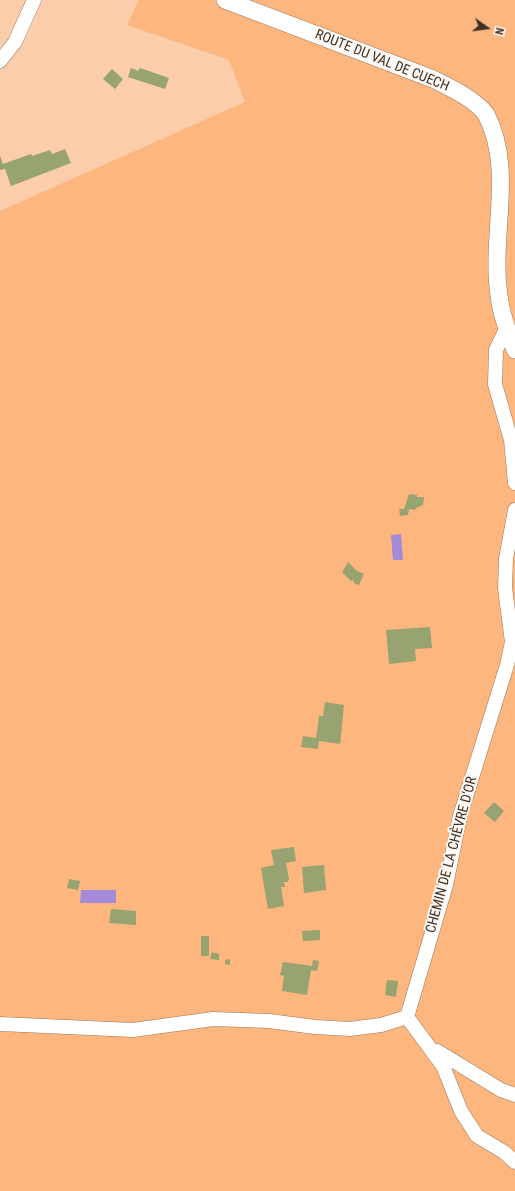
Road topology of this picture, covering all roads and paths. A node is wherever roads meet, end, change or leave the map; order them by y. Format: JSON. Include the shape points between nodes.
{"nodes":[{"id":1,"x":34,"y":0,"type":"edge"},
{"id":2,"x":225,"y":0,"type":"edge"},
{"id":3,"x":0,"y":61,"type":"edge"},
{"id":4,"x":506,"y":329,"type":"junction"},
{"id":5,"x":515,"y":350,"type":"edge"},
{"id":6,"x":515,"y":483,"type":"edge"},
{"id":7,"x":515,"y":510,"type":"edge"},
{"id":8,"x":406,"y":1017,"type":"junction"},
{"id":9,"x":0,"y":1024,"type":"edge"},
{"id":10,"x":433,"y":1052,"type":"junction"},
{"id":11,"x":515,"y":1095,"type":"edge"},
{"id":12,"x":515,"y":1162,"type":"edge"}],
"edges":[{"from":1,"to":3,"type":"street","via":[[15,42]]},
{"from":2,"to":4,"type":"street","name":"ROUTE DU VAL DE CUECH","via":[[433,79],[462,94],[485,113],[499,137],[505,164],[498,294]]},
{"from":4,"to":5,"type":"street","name":"ROUTE DU VAL DE CUECH"},
{"from":4,"to":6,"type":"street","via":[[496,350],[495,384],[511,440]]},
{"from":7,"to":8,"type":"street","name":"CHEMIN DE LA CHÈVRE D'OR","via":[[506,559],[505,588],[512,642],[460,816],[446,885]]},
{"from":8,"to":9,"type":"street","via":[[382,1025],[350,1029],[269,1021],[213,1019],[133,1030]]},
{"from":8,"to":10,"type":"street"},
{"from":10,"to":11,"type":"street","via":[[437,1051],[501,1090]]},
{"from":10,"to":12,"type":"street","via":[[443,1066],[461,1111],[477,1136],[504,1152]]}]}
